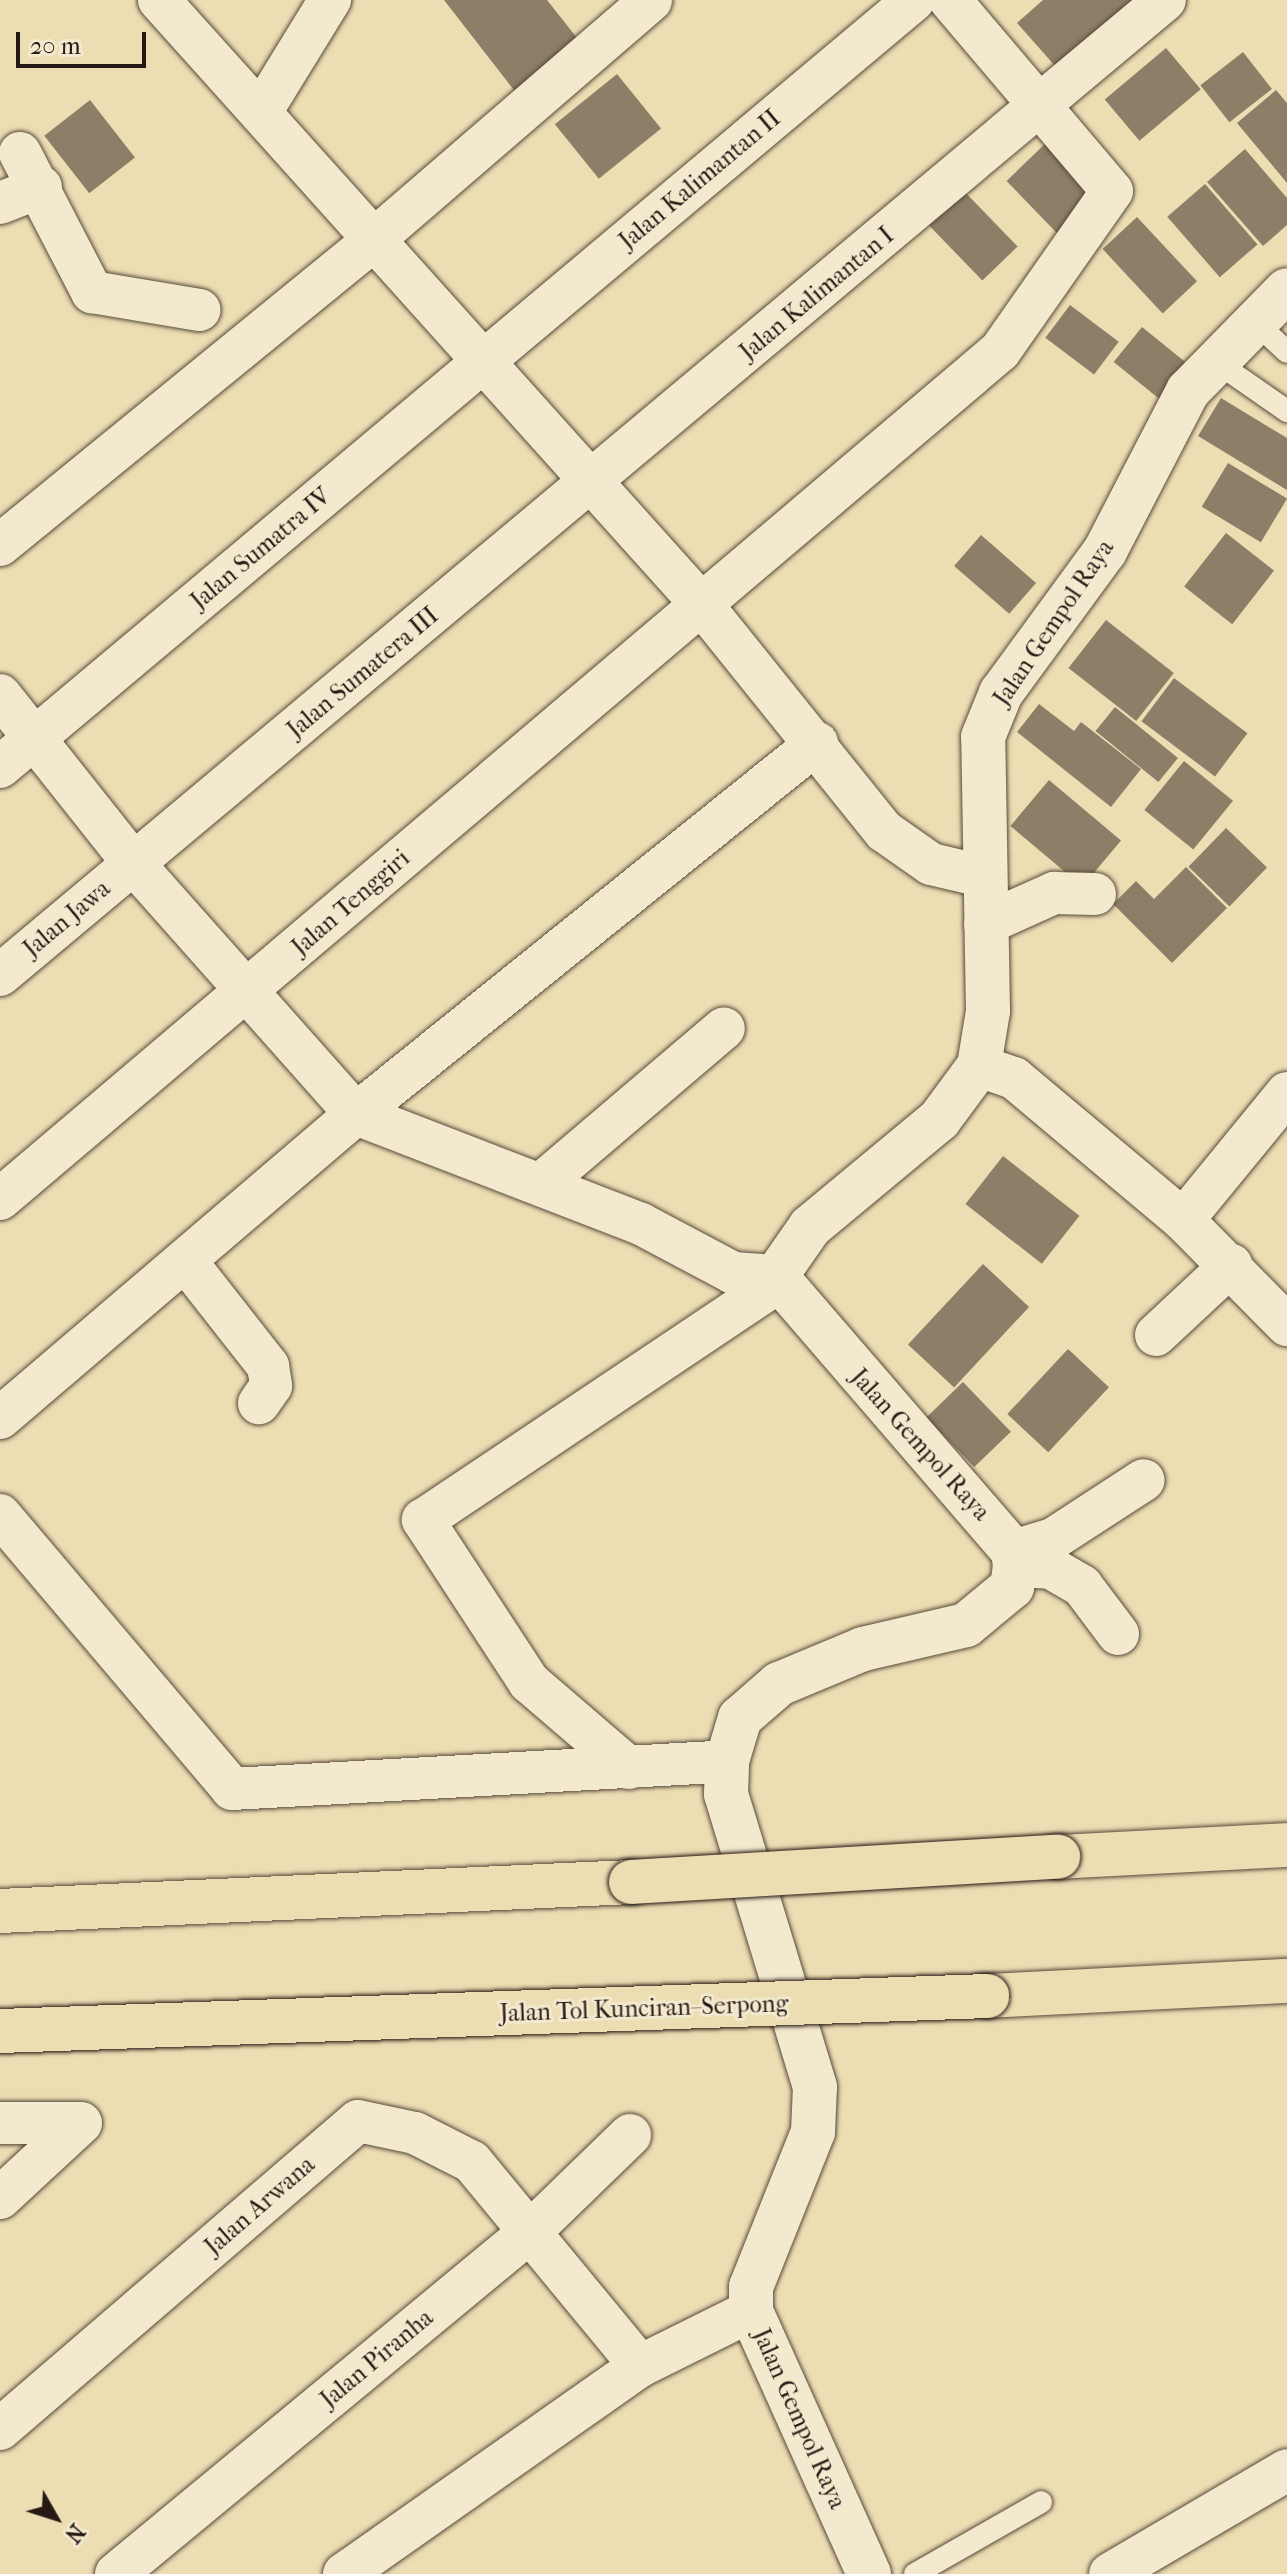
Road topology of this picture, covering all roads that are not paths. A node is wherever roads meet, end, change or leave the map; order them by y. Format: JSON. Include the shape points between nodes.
{"nodes":[{"id":1,"x":159,"y":0,"type":"edge"},
{"id":2,"x":330,"y":0,"type":"edge"},
{"id":3,"x":651,"y":0,"type":"edge"},
{"id":4,"x":914,"y":0,"type":"edge"},
{"id":5,"x":950,"y":0,"type":"edge"},
{"id":6,"x":1165,"y":0,"type":"edge"},
{"id":7,"x":1042,"y":105,"type":"junction"},
{"id":8,"x":261,"y":112,"type":"junction"},
{"id":9,"x":21,"y":185,"type":"edge"},
{"id":10,"x":371,"y":242,"type":"junction"},
{"id":11,"x":1287,"y":290,"type":"edge"},
{"id":12,"x":200,"y":310,"type":"dead end"},
{"id":13,"x":1254,"y":321,"type":"junction"},
{"id":14,"x":1287,"y":352,"type":"edge"},
{"id":15,"x":487,"y":361,"type":"junction"},
{"id":16,"x":1215,"y":361,"type":"junction"},
{"id":17,"x":1287,"y":411,"type":"edge"},
{"id":18,"x":592,"y":482,"type":"junction"},
{"id":19,"x":0,"y":545,"type":"edge"},
{"id":20,"x":703,"y":606,"type":"junction"},
{"id":21,"x":0,"y":695,"type":"edge"},
{"id":22,"x":35,"y":737,"type":"junction"},
{"id":23,"x":817,"y":743,"type":"junction"},
{"id":24,"x":0,"y":767,"type":"edge"},
{"id":25,"x":133,"y":863,"type":"junction"},
{"id":26,"x":982,"y":876,"type":"junction"},
{"id":27,"x":1095,"y":894,"type":"dead end"},
{"id":28,"x":985,"y":924,"type":"junction"},
{"id":29,"x":0,"y":975,"type":"edge"},
{"id":30,"x":246,"y":994,"type":"junction"},
{"id":31,"x":724,"y":1028,"type":"dead end"},
{"id":32,"x":979,"y":1066,"type":"junction"},
{"id":33,"x":1287,"y":1093,"type":"edge"},
{"id":34,"x":356,"y":1114,"type":"junction"},
{"id":35,"x":541,"y":1184,"type":"junction"},
{"id":36,"x":0,"y":1199,"type":"edge"},
{"id":37,"x":1183,"y":1220,"type":"junction"},
{"id":38,"x":188,"y":1264,"type":"junction"},
{"id":39,"x":1231,"y":1265,"type":"junction"},
{"id":40,"x":776,"y":1279,"type":"junction"},
{"id":41,"x":1287,"y":1325,"type":"edge"},
{"id":42,"x":1156,"y":1335,"type":"dead end"},
{"id":43,"x":259,"y":1403,"type":"dead end"},
{"id":44,"x":0,"y":1418,"type":"edge"},
{"id":45,"x":1144,"y":1480,"type":"dead end"},
{"id":46,"x":2,"y":1520,"type":"edge"},
{"id":47,"x":1014,"y":1559,"type":"junction"},
{"id":48,"x":1118,"y":1634,"type":"dead end"},
{"id":49,"x":727,"y":1761,"type":"junction"},
{"id":50,"x":629,"y":1768,"type":"junction"},
{"id":51,"x":1287,"y":1829,"type":"edge"},
{"id":52,"x":1287,"y":1845,"type":"edge"},
{"id":53,"x":1165,"y":1849,"type":"junction"},
{"id":54,"x":0,"y":1911,"type":"edge"},
{"id":55,"x":1287,"y":1981,"type":"edge"},
{"id":56,"x":988,"y":1996,"type":"junction"},
{"id":57,"x":1287,"y":2006,"type":"edge"},
{"id":58,"x":0,"y":2031,"type":"edge"},
{"id":59,"x":0,"y":2123,"type":"edge"},
{"id":60,"x":630,"y":2135,"type":"dead end"},
{"id":61,"x":0,"y":2198,"type":"edge"},
{"id":62,"x":531,"y":2231,"type":"junction"},
{"id":63,"x":751,"y":2311,"type":"junction"},
{"id":64,"x":640,"y":2366,"type":"junction"},
{"id":65,"x":0,"y":2429,"type":"edge"},
{"id":66,"x":1287,"y":2470,"type":"edge"},
{"id":67,"x":1041,"y":2502,"type":"dead end"},
{"id":68,"x":116,"y":2574,"type":"edge"},
{"id":69,"x":344,"y":2574,"type":"edge"},
{"id":70,"x":869,"y":2574,"type":"edge"},
{"id":71,"x":915,"y":2574,"type":"edge"},
{"id":72,"x":1110,"y":2574,"type":"edge"}],
"edges":[{"from":1,"to":8,"type":"street"},
{"from":2,"to":8,"type":"street"},
{"from":3,"to":10,"type":"street"},
{"from":4,"to":15,"type":"street","name":"Jalan Kalimantan II"},
{"from":5,"to":7,"type":"street","name":"Jalan Tenggiri"},
{"from":6,"to":7,"type":"street","name":"Jalan Kalimantan I"},
{"from":7,"to":18,"type":"street","name":"Jalan Kalimantan I"},
{"from":7,"to":20,"type":"street","name":"Jalan Tenggiri","via":[[1105,176],[1112,191],[1103,215],[1000,351]]},
{"from":8,"to":10,"type":"street"},
{"from":9,"to":12,"type":"street","via":[[92,292]]},
{"from":10,"to":15,"type":"street"},
{"from":10,"to":19,"type":"street"},
{"from":11,"to":13,"type":"street","name":"Jalan Gempol Raya"},
{"from":13,"to":14,"type":"lane"},
{"from":13,"to":16,"type":"street","name":"Jalan Gempol Raya"},
{"from":15,"to":18,"type":"street"},
{"from":15,"to":22,"type":"street","name":"Jalan Sumatra IV"},
{"from":16,"to":17,"type":"lane"},
{"from":16,"to":26,"type":"street","name":"Jalan Gempol Raya","via":[[1188,391],[1105,551],[1001,693],[983,737]]},
{"from":18,"to":20,"type":"street"},
{"from":18,"to":25,"type":"street","name":"Jalan Sumatera III"},
{"from":20,"to":23,"type":"street"},
{"from":20,"to":30,"type":"street","name":"Jalan Tenggiri"},
{"from":21,"to":22,"type":"street"},
{"from":22,"to":24,"type":"street","name":"Jalan Sumatra IV"},
{"from":22,"to":25,"type":"street"},
{"from":23,"to":26,"type":"street","via":[[884,831],[931,864]]},
{"from":23,"to":34,"type":"street"},
{"from":25,"to":29,"type":"street","name":"Jalan Jawa"},
{"from":25,"to":30,"type":"street"},
{"from":26,"to":28,"type":"street","name":"Jalan Gempol Raya"},
{"from":27,"to":28,"type":"street","via":[[1054,893]]},
{"from":28,"to":32,"type":"street","name":"Jalan Gempol Raya","via":[[988,1011]]},
{"from":30,"to":34,"type":"street"},
{"from":30,"to":36,"type":"street","name":"Jalan Tenggiri"},
{"from":31,"to":35,"type":"street"},
{"from":32,"to":37,"type":"street","via":[[1014,1078]]},
{"from":32,"to":40,"type":"street","name":"Jalan Gempol Raya","via":[[939,1120],[810,1227]]},
{"from":33,"to":37,"type":"street"},
{"from":34,"to":35,"type":"street"},
{"from":34,"to":38,"type":"street"},
{"from":35,"to":40,"type":"street","via":[[733,1273]]},
{"from":37,"to":39,"type":"street"},
{"from":38,"to":43,"type":"street","via":[[268,1366],[271,1386]]},
{"from":38,"to":44,"type":"street"},
{"from":39,"to":41,"type":"street"},
{"from":39,"to":42,"type":"street"},
{"from":40,"to":47,"type":"street","name":"Jalan Gempol Raya"},
{"from":40,"to":50,"type":"street","via":[[423,1520],[529,1682]]},
{"from":45,"to":47,"type":"street"},
{"from":46,"to":50,"type":"street","via":[[232,1789]]},
{"from":47,"to":48,"type":"street","via":[[1051,1568],[1082,1586]]},
{"from":47,"to":49,"type":"street","name":"Jalan Gempol Raya","via":[[1012,1587],[966,1625],[863,1649],[779,1684],[740,1718]]},
{"from":49,"to":50,"type":"street"},
{"from":49,"to":63,"type":"street","name":"Jalan Gempol Raya","via":[[726,1794],[815,2087],[813,2132],[751,2287]]},
{"from":51,"to":53,"type":"highway"},
{"from":52,"to":53,"type":"highway"},
{"from":53,"to":54,"type":"highway","bridge":true},
{"from":55,"to":56,"type":"highway","name":"Jalan Tol Kunciran–Serpong"},
{"from":56,"to":57,"type":"highway"},
{"from":56,"to":58,"type":"highway","name":"Jalan Tol Kunciran–Serpong","bridge":true},
{"from":59,"to":61,"type":"street","via":[[81,2123]]},
{"from":60,"to":62,"type":"street","name":"Jalan Piranha"},
{"from":62,"to":64,"type":"street"},
{"from":62,"to":65,"type":"street","name":"Jalan Arwana","via":[[472,2162],[415,2133],[358,2121]]},
{"from":62,"to":68,"type":"street","name":"Jalan Piranha"},
{"from":63,"to":64,"type":"street"},
{"from":63,"to":70,"type":"street","name":"Jalan Gempol Raya"},
{"from":64,"to":69,"type":"street"},
{"from":66,"to":72,"type":"street"},
{"from":67,"to":71,"type":"lane"}]}
